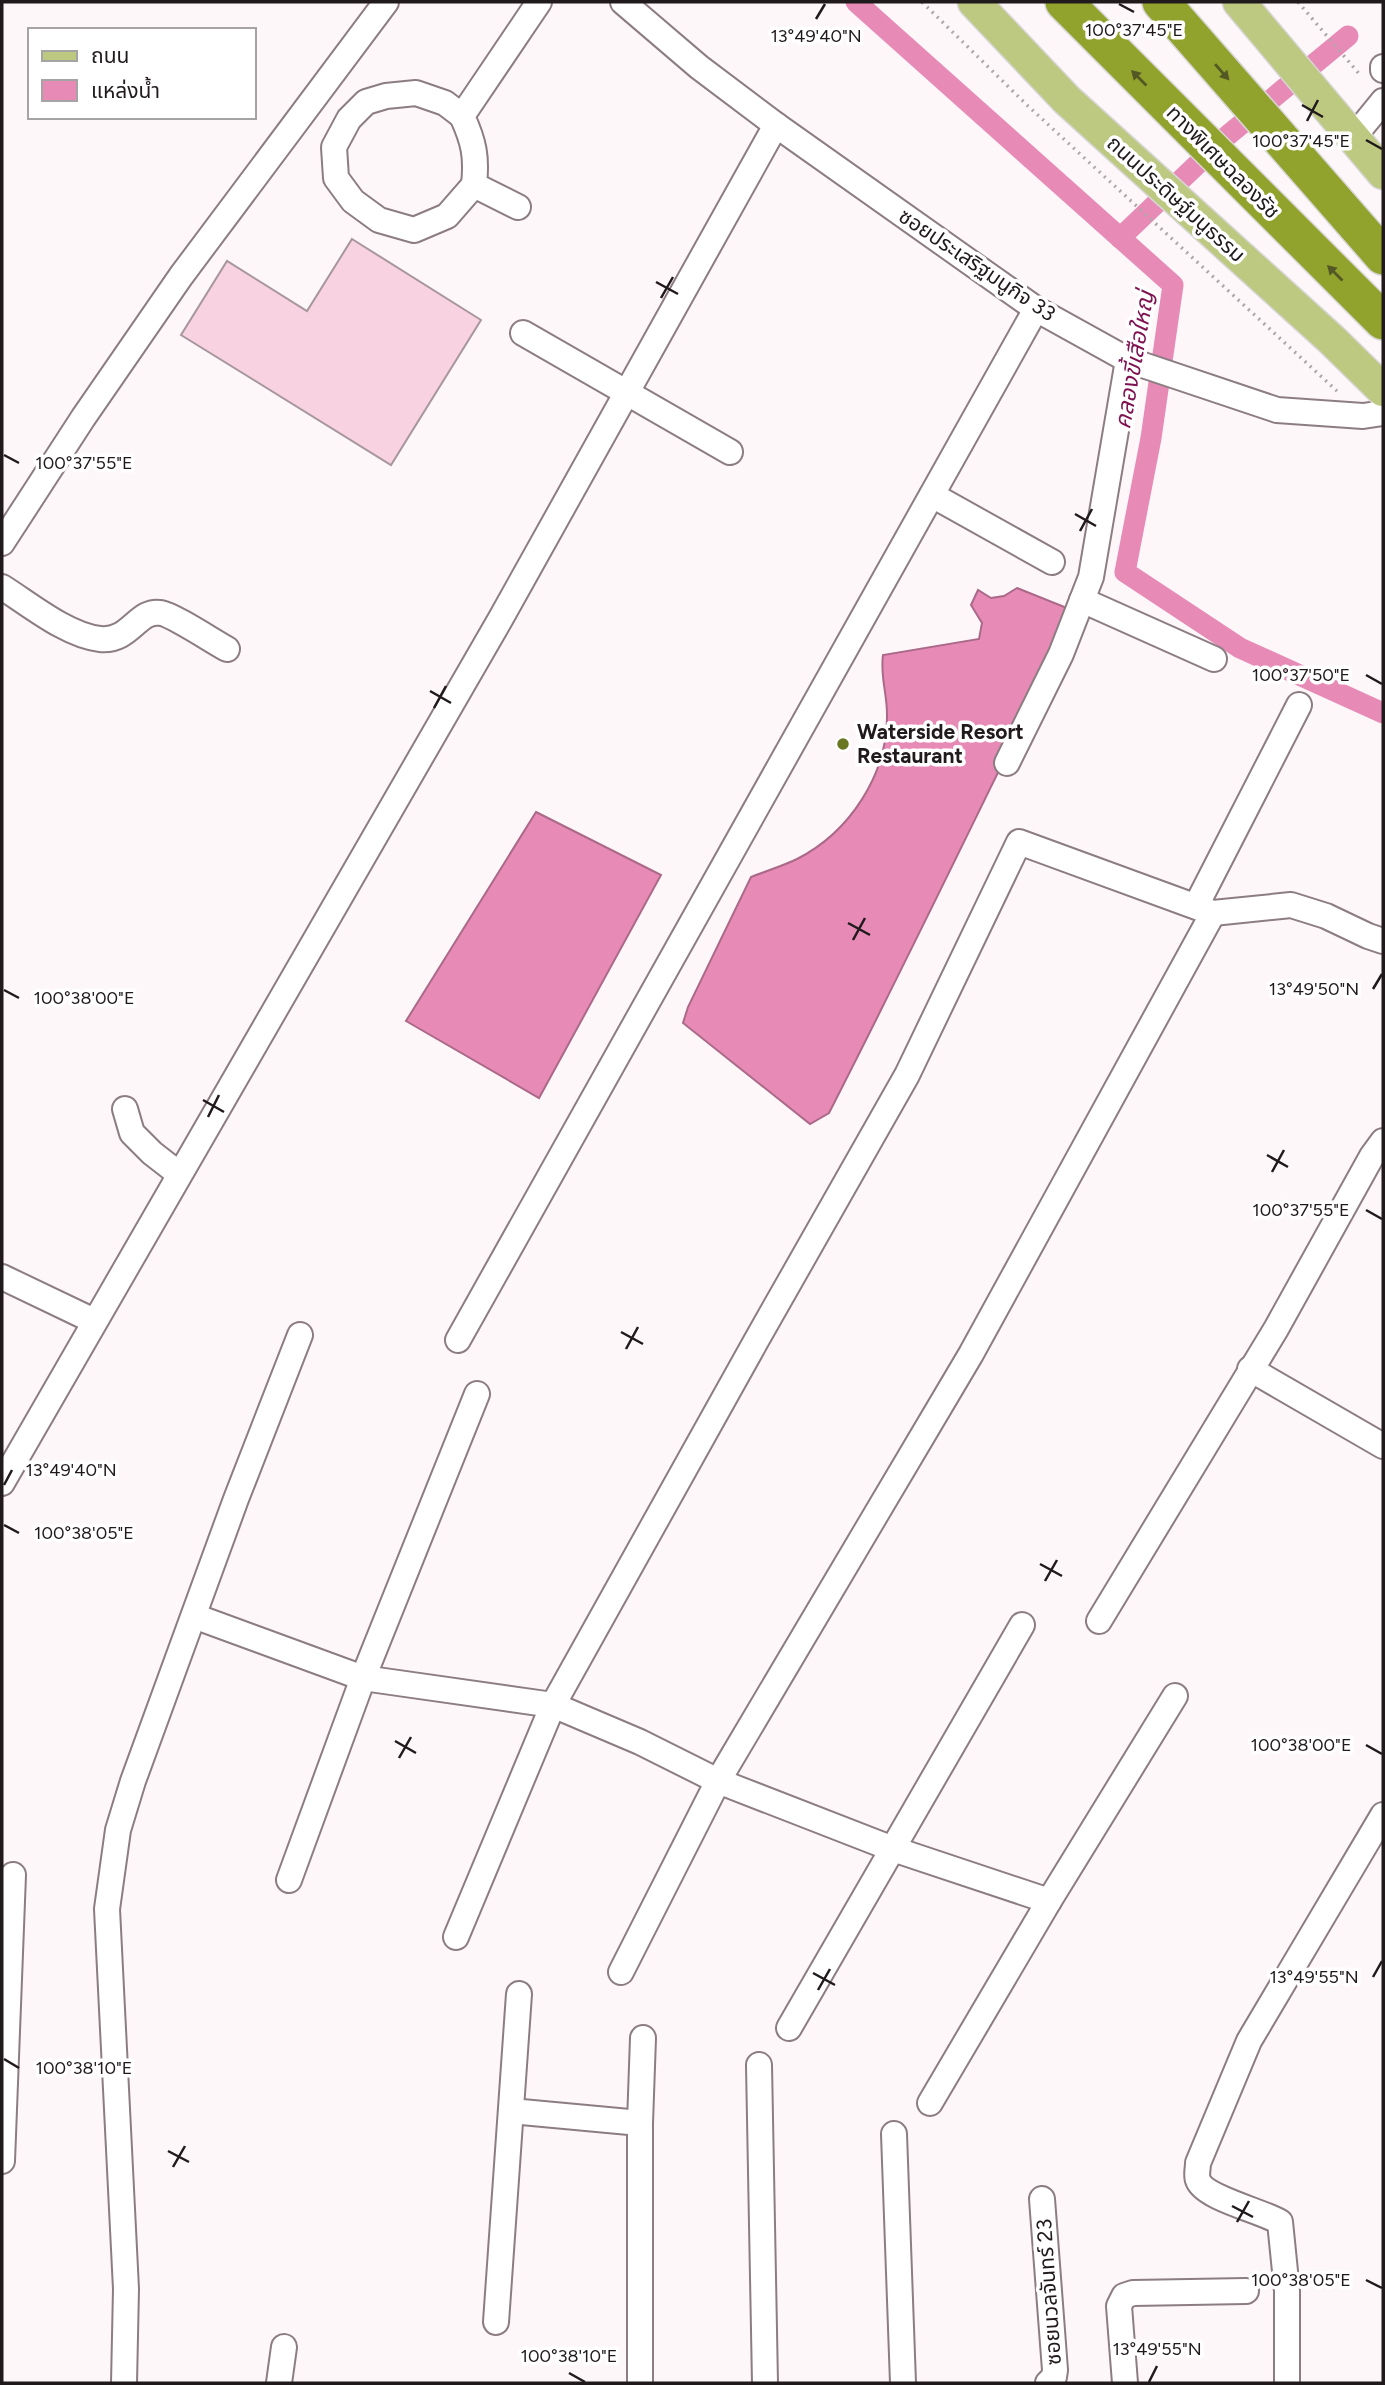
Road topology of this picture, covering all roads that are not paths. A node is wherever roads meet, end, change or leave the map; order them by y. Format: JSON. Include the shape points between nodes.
{"nodes":[{"id":1,"x":386,"y":2,"type":"edge"},
{"id":2,"x":539,"y":2,"type":"edge"},
{"id":3,"x":623,"y":2,"type":"edge"},
{"id":4,"x":950,"y":2,"type":"edge"},
{"id":5,"x":974,"y":2,"type":"edge"},
{"id":6,"x":1064,"y":2,"type":"edge"},
{"id":7,"x":1161,"y":2,"type":"edge"},
{"id":8,"x":1239,"y":2,"type":"edge"},
{"id":9,"x":1067,"y":100,"type":"junction"},
{"id":10,"x":1383,"y":101,"type":"edge"},
{"id":11,"x":462,"y":116,"type":"junction"},
{"id":12,"x":776,"y":125,"type":"junction"},
{"id":13,"x":1352,"y":139,"type":"junction"},
{"id":14,"x":1383,"y":173,"type":"edge"},
{"id":15,"x":474,"y":185,"type":"junction"},
{"id":16,"x":518,"y":207,"type":"dead end"},
{"id":17,"x":1383,"y":256,"type":"edge"},
{"id":18,"x":1036,"y":309,"type":"junction"},
{"id":19,"x":1383,"y":321,"type":"edge"},
{"id":20,"x":523,"y":334,"type":"dead end"},
{"id":21,"x":1128,"y":360,"type":"junction"},
{"id":22,"x":1383,"y":390,"type":"edge"},
{"id":23,"x":627,"y":392,"type":"junction"},
{"id":24,"x":1373,"y":415,"type":"edge"},
{"id":25,"x":730,"y":452,"type":"dead end"},
{"id":26,"x":932,"y":495,"type":"junction"},
{"id":27,"x":2,"y":543,"type":"edge"},
{"id":28,"x":1052,"y":562,"type":"dead end"},
{"id":29,"x":2,"y":587,"type":"edge"},
{"id":30,"x":1082,"y":600,"type":"junction"},
{"id":31,"x":227,"y":649,"type":"dead end"},
{"id":32,"x":1214,"y":659,"type":"dead end"},
{"id":33,"x":1299,"y":705,"type":"dead end"},
{"id":34,"x":1007,"y":763,"type":"dead end"},
{"id":35,"x":1205,"y":909,"type":"junction"},
{"id":36,"x":1383,"y":941,"type":"edge"},
{"id":37,"x":125,"y":1109,"type":"dead end"},
{"id":38,"x":1383,"y":1141,"type":"edge"},
{"id":39,"x":179,"y":1174,"type":"junction"},
{"id":40,"x":2,"y":1277,"type":"edge"},
{"id":41,"x":94,"y":1321,"type":"junction"},
{"id":42,"x":300,"y":1335,"type":"dead end"},
{"id":43,"x":458,"y":1339,"type":"dead end"},
{"id":44,"x":1250,"y":1369,"type":"junction"},
{"id":45,"x":477,"y":1394,"type":"dead end"},
{"id":46,"x":1383,"y":1446,"type":"edge"},
{"id":47,"x":2,"y":1483,"type":"edge"},
{"id":48,"x":194,"y":1616,"type":"junction"},
{"id":49,"x":1099,"y":1621,"type":"dead end"},
{"id":50,"x":1022,"y":1625,"type":"dead end"},
{"id":51,"x":363,"y":1678,"type":"junction"},
{"id":52,"x":1175,"y":1696,"type":"dead end"},
{"id":53,"x":553,"y":1705,"type":"junction"},
{"id":54,"x":718,"y":1781,"type":"junction"},
{"id":55,"x":1383,"y":1815,"type":"edge"},
{"id":56,"x":893,"y":1849,"type":"junction"},
{"id":57,"x":13,"y":1875,"type":"dead end"},
{"id":58,"x":289,"y":1880,"type":"dead end"},
{"id":59,"x":1049,"y":1900,"type":"junction"},
{"id":60,"x":456,"y":1937,"type":"dead end"},
{"id":61,"x":621,"y":1972,"type":"dead end"},
{"id":62,"x":519,"y":1994,"type":"dead end"},
{"id":63,"x":789,"y":2028,"type":"dead end"},
{"id":64,"x":643,"y":2038,"type":"dead end"},
{"id":65,"x":759,"y":2065,"type":"dead end"},
{"id":66,"x":930,"y":2103,"type":"dead end"},
{"id":67,"x":511,"y":2111,"type":"junction"},
{"id":68,"x":640,"y":2123,"type":"junction"},
{"id":69,"x":894,"y":2134,"type":"dead end"},
{"id":70,"x":2,"y":2161,"type":"edge"},
{"id":71,"x":1042,"y":2199,"type":"dead end"},
{"id":72,"x":1246,"y":2291,"type":"dead end"},
{"id":73,"x":496,"y":2322,"type":"dead end"},
{"id":74,"x":284,"y":2347,"type":"dead end"},
{"id":75,"x":124,"y":2383,"type":"edge"},
{"id":76,"x":279,"y":2383,"type":"edge"},
{"id":77,"x":640,"y":2383,"type":"edge"},
{"id":78,"x":765,"y":2383,"type":"edge"},
{"id":79,"x":903,"y":2383,"type":"edge"},
{"id":80,"x":1048,"y":2383,"type":"edge"},
{"id":81,"x":1125,"y":2383,"type":"edge"},
{"id":82,"x":1287,"y":2383,"type":"edge"}],
"edges":[{"from":1,"to":27,"type":"street","via":[[181,276]]},
{"from":2,"to":11,"type":"street"},
{"from":3,"to":12,"type":"street","name":"ซอยประเสริฐมนูกิจ 33"},
{"from":4,"to":9,"type":"main road"},
{"from":5,"to":9,"type":"main road","name":"ถนนประดิษฐ์มนูธรรม"},
{"from":19,"to":6,"type":"highway","name":"ทางพิเศษฉลองรัช","one_way":true},
{"from":7,"to":17,"type":"highway","one_way":true},
{"from":8,"to":13,"type":"main road"},
{"from":9,"to":22,"type":"main road","name":"ถนนประดิษฐ์มนูธรรม","via":[[1155,195],[1332,340]]},
{"from":10,"to":13,"type":"street"},
{"from":11,"to":15,"type":"street","via":[[477,159]]},
{"from":11,"to":15,"type":"street","via":[[445,103],[416,93],[366,102],[349,119],[334,147],[336,178],[353,201],[379,220],[414,230],[447,216]]},
{"from":12,"to":18,"type":"street","name":"ซอยประเสริฐมนูกิจ 33"},
{"from":12,"to":23,"type":"street"},
{"from":13,"to":14,"type":"main road"},
{"from":15,"to":16,"type":"street"},
{"from":18,"to":21,"type":"street","name":"ซอยประเสริฐมนูกิจ 33"},
{"from":18,"to":26,"type":"street"},
{"from":20,"to":23,"type":"street"},
{"from":21,"to":24,"type":"street","name":"ซอยประเสริฐมนูกิจ 33","via":[[1277,410]]},
{"from":21,"to":30,"type":"street","via":[[1091,577]]},
{"from":23,"to":25,"type":"street"},
{"from":23,"to":39,"type":"street"},
{"from":26,"to":28,"type":"street"},
{"from":26,"to":43,"type":"street"},
{"from":29,"to":31,"type":"street","via":[[82,636],[120,638],[150,614],[163,613]]},
{"from":30,"to":32,"type":"street"},
{"from":30,"to":34,"type":"street"},
{"from":33,"to":35,"type":"street"},
{"from":35,"to":36,"type":"street","via":[[1291,905]]},
{"from":35,"to":53,"type":"street","via":[[1018,842],[907,1075]]},
{"from":35,"to":54,"type":"street","via":[[971,1354]]},
{"from":37,"to":39,"type":"street","via":[[132,1133]]},
{"from":38,"to":44,"type":"street"},
{"from":39,"to":41,"type":"street"},
{"from":40,"to":41,"type":"street"},
{"from":41,"to":47,"type":"street"},
{"from":42,"to":48,"type":"street"},
{"from":44,"to":46,"type":"street"},
{"from":44,"to":49,"type":"street"},
{"from":45,"to":51,"type":"street"},
{"from":48,"to":51,"type":"street"},
{"from":48,"to":75,"type":"street","via":[[132,1781],[118,1830],[107,1909],[126,2289]]},
{"from":50,"to":56,"type":"street"},
{"from":51,"to":53,"type":"street"},
{"from":51,"to":58,"type":"street"},
{"from":52,"to":59,"type":"street"},
{"from":53,"to":54,"type":"street"},
{"from":53,"to":60,"type":"street"},
{"from":54,"to":56,"type":"street"},
{"from":54,"to":61,"type":"street"},
{"from":55,"to":82,"type":"street","via":[[1249,2041],[1198,2163],[1198,2180],[1207,2192],[1280,2222],[1287,2291]]},
{"from":56,"to":59,"type":"street"},
{"from":56,"to":63,"type":"street"},
{"from":57,"to":70,"type":"street"},
{"from":59,"to":66,"type":"street"},
{"from":62,"to":67,"type":"street"},
{"from":64,"to":68,"type":"street"},
{"from":65,"to":78,"type":"street"},
{"from":67,"to":68,"type":"street"},
{"from":67,"to":73,"type":"street"},
{"from":68,"to":77,"type":"street"},
{"from":69,"to":79,"type":"street"},
{"from":71,"to":80,"type":"street","name":"ซอยนวลจันทร์ 23","via":[[1055,2370]]},
{"from":72,"to":81,"type":"street","via":[[1124,2296],[1119,2306]]},
{"from":74,"to":76,"type":"street"}]}
